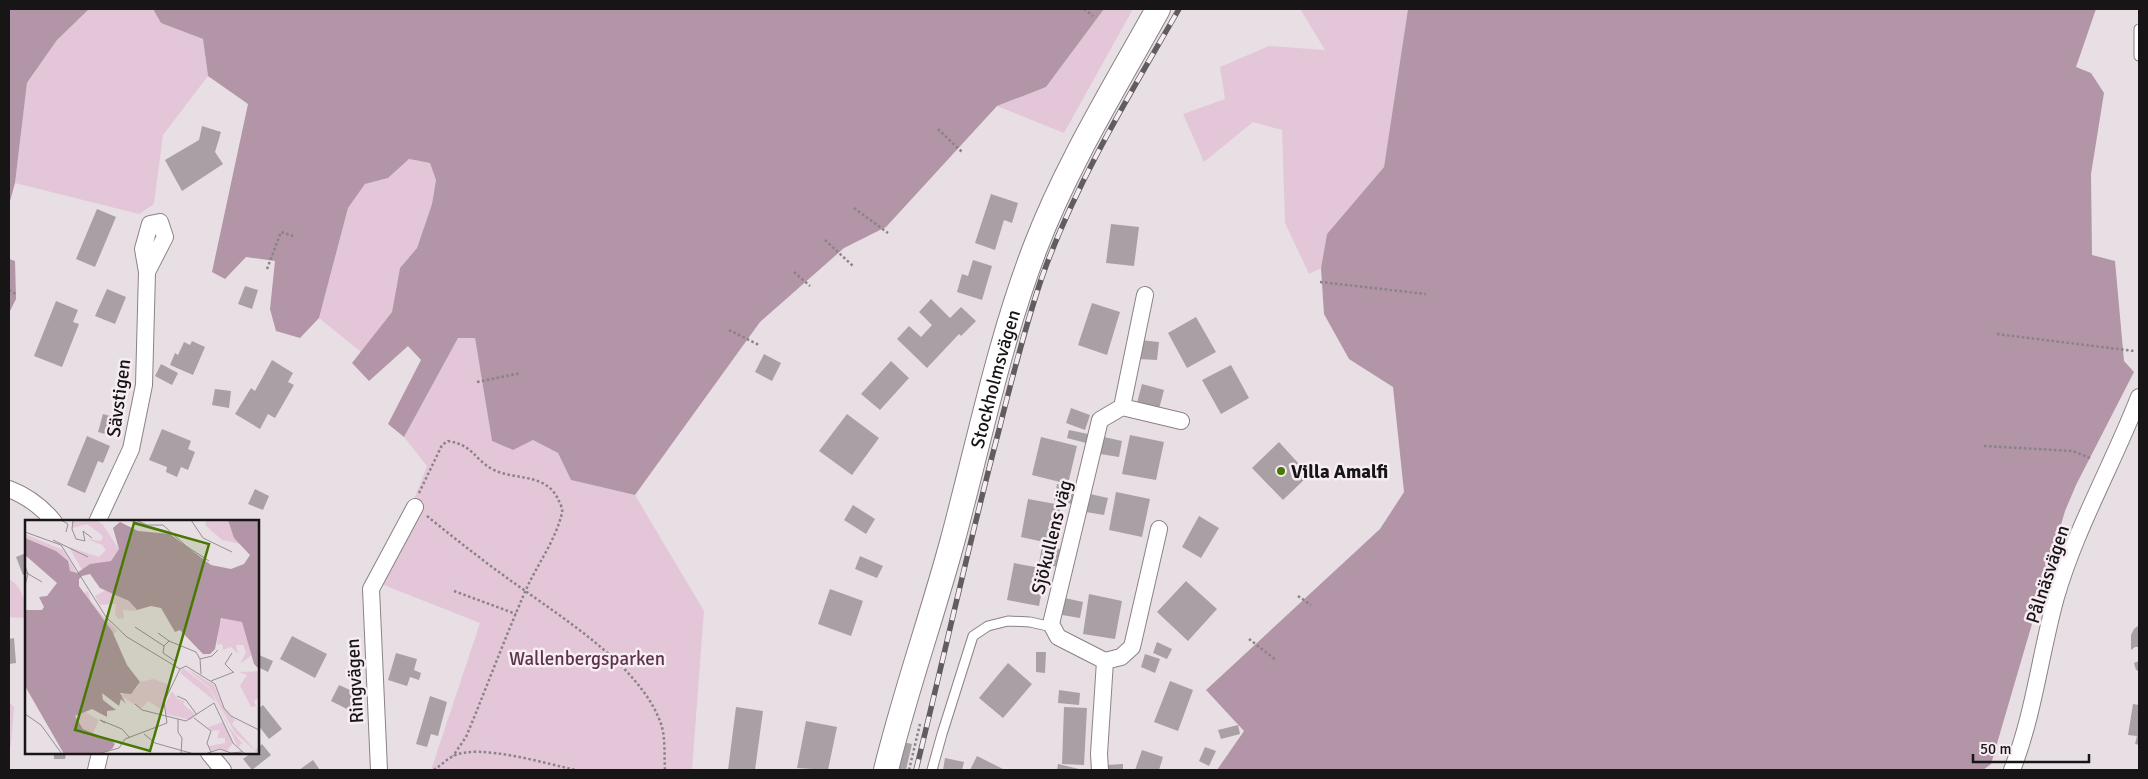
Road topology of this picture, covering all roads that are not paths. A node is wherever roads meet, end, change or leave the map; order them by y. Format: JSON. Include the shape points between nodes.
{"nodes":[{"id":1,"x":1158,"y":9,"type":"edge"},
{"id":2,"x":2139,"y":29,"type":"edge"},
{"id":3,"x":2139,"y":56,"type":"edge"},
{"id":4,"x":147,"y":272,"type":"dead end"},
{"id":5,"x":1144,"y":295,"type":"dead end"},
{"id":6,"x":2139,"y":397,"type":"edge"},
{"id":7,"x":1122,"y":406,"type":"junction"},
{"id":8,"x":1181,"y":421,"type":"dead end"},
{"id":9,"x":9,"y":489,"type":"edge"},
{"id":10,"x":414,"y":507,"type":"road end"},
{"id":11,"x":53,"y":520,"type":"edge"},
{"id":12,"x":98,"y":520,"type":"edge"},
{"id":13,"x":1159,"y":529,"type":"dead end"},
{"id":14,"x":1052,"y":627,"type":"junction"},
{"id":15,"x":1104,"y":661,"type":"junction"},
{"id":16,"x":100,"y":754,"type":"edge"},
{"id":17,"x":210,"y":754,"type":"edge"},
{"id":18,"x":96,"y":770,"type":"edge"},
{"id":19,"x":223,"y":770,"type":"edge"},
{"id":20,"x":379,"y":770,"type":"edge"},
{"id":21,"x":886,"y":770,"type":"edge"},
{"id":22,"x":932,"y":770,"type":"edge"},
{"id":23,"x":1100,"y":770,"type":"edge"},
{"id":24,"x":2012,"y":770,"type":"edge"}],
"edges":[{"from":1,"to":21,"type":"main road","name":"Stockholmsvägen","via":[[1074,160],[1035,248],[996,366],[934,608],[900,712]]},
{"from":2,"to":3,"type":"lane"},
{"from":4,"to":12,"type":"street","name":"Sävstigen","via":[[144,386],[133,440]]},
{"from":5,"to":7,"type":"street"},
{"from":6,"to":24,"type":"street","name":"Pålnäsvägen","via":[[2069,558],[2056,598],[2022,745]]},
{"from":7,"to":8,"type":"street"},
{"from":7,"to":14,"type":"street","name":"Sjökullens väg","via":[[1100,420]]},
{"from":9,"to":11,"type":"street","via":[[46,511]]},
{"from":10,"to":20,"type":"street","name":"Ringvägen","via":[[371,589]]},
{"from":13,"to":15,"type":"street","via":[[1132,647],[1122,657]]},
{"from":14,"to":15,"type":"street","via":[[1058,637]]},
{"from":14,"to":22,"type":"lane","via":[[1008,621],[988,626],[973,636]]},
{"from":15,"to":23,"type":"street"},
{"from":16,"to":18,"type":"street"},
{"from":17,"to":19,"type":"street"}]}
